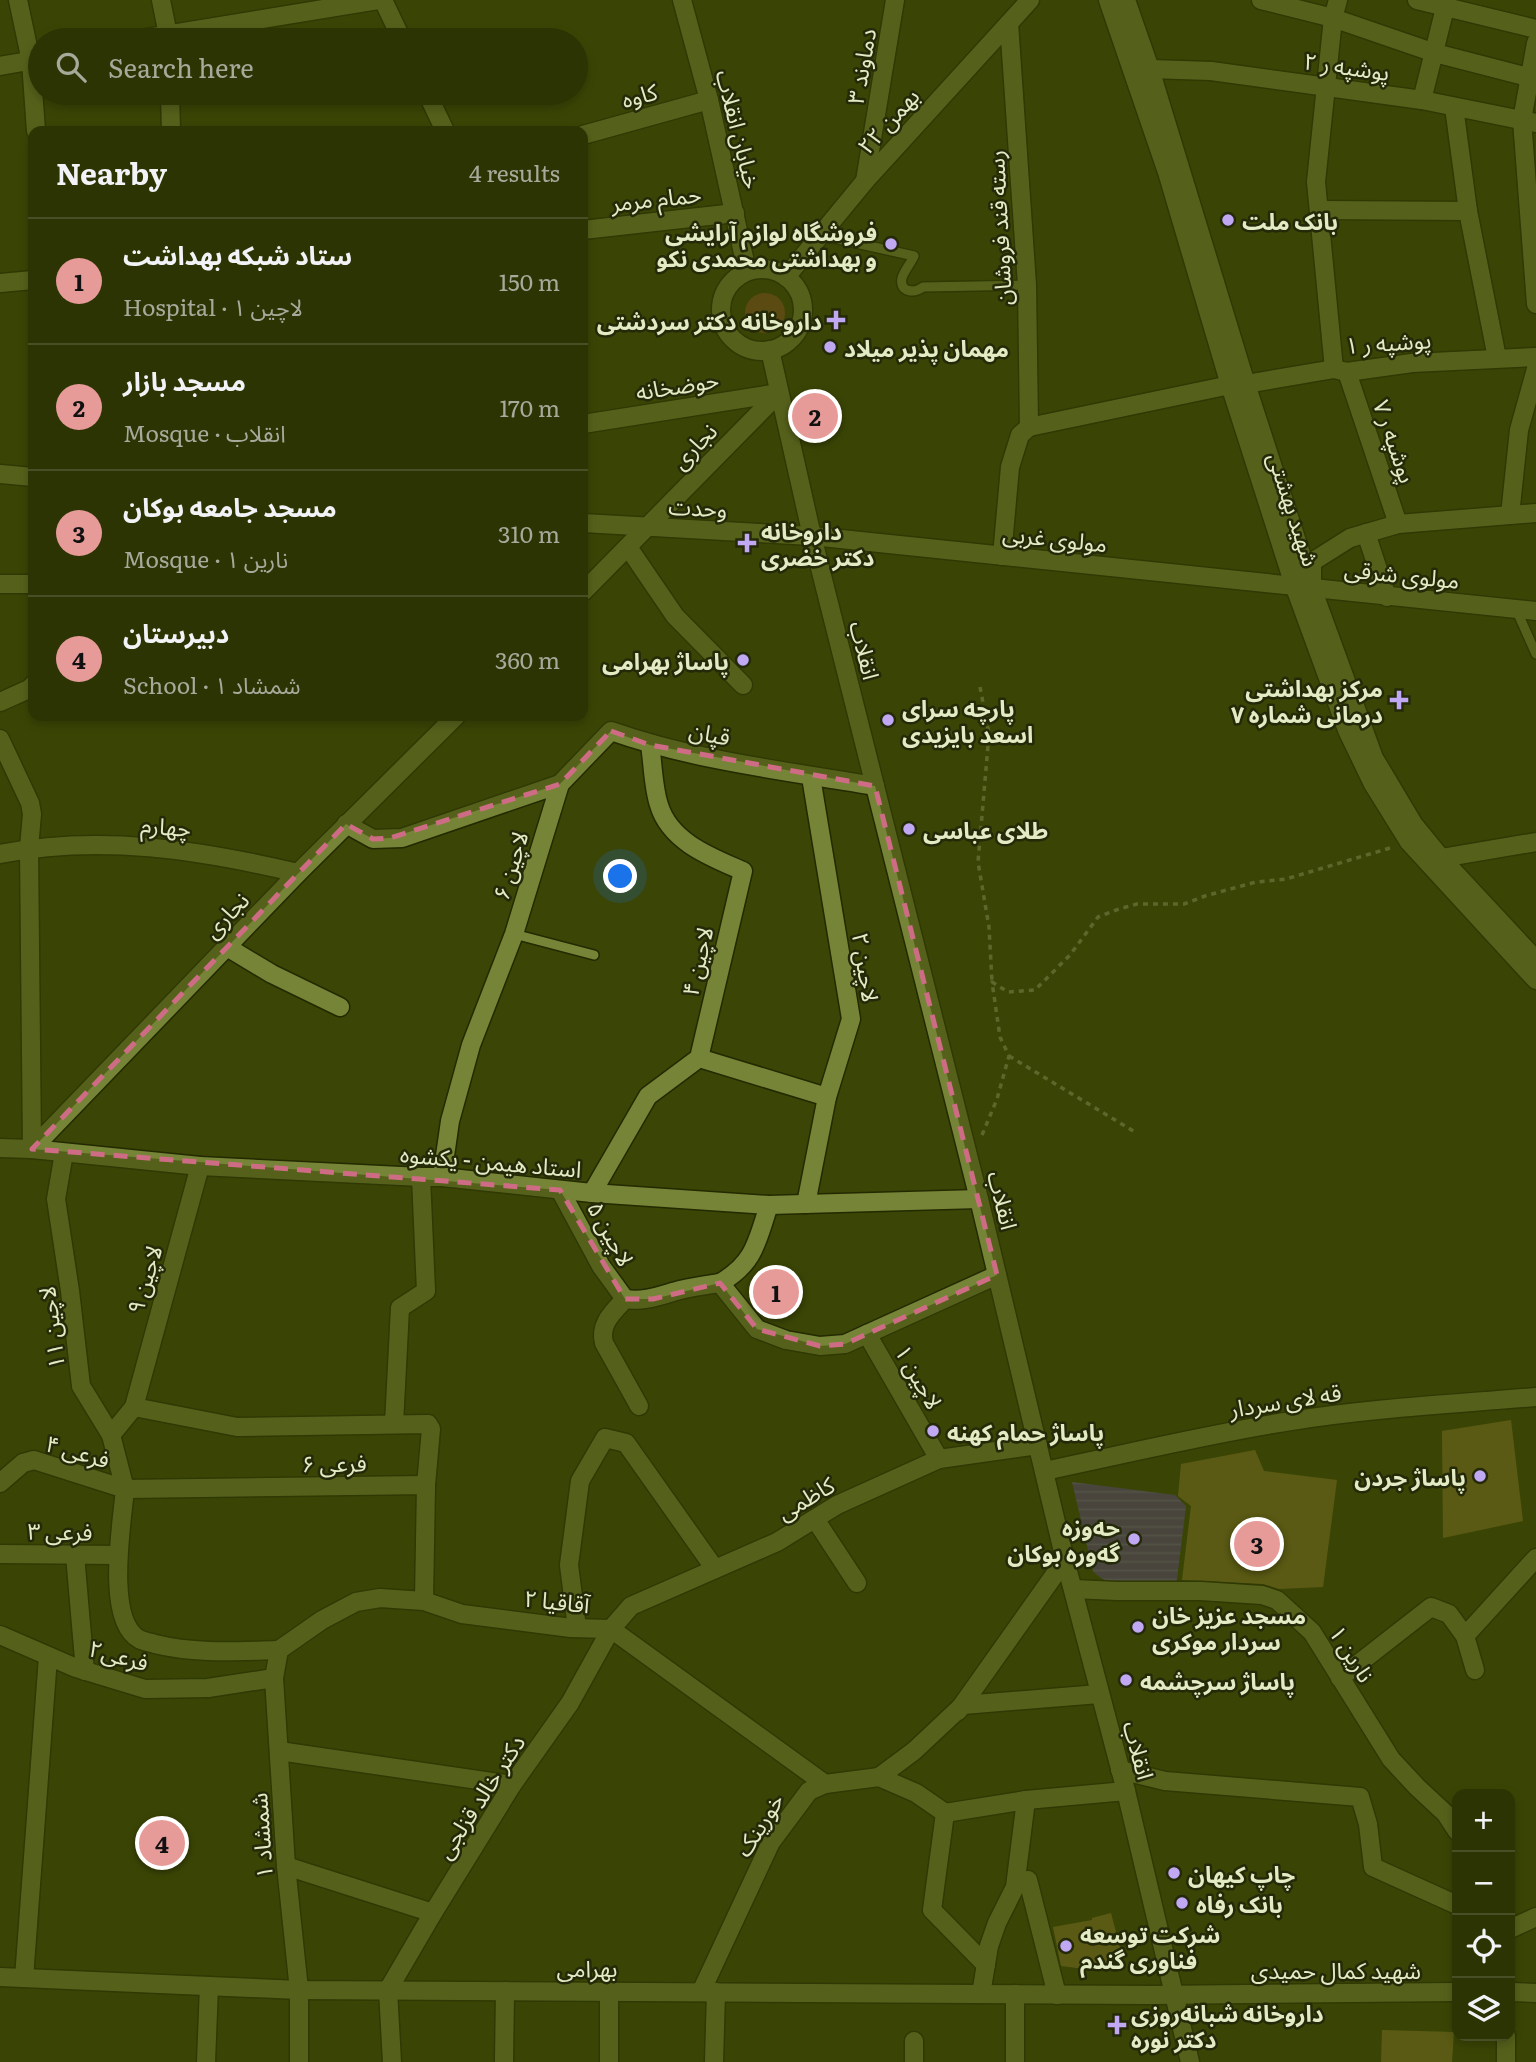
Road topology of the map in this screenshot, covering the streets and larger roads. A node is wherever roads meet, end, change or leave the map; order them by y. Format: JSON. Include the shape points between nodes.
{"nodes":[{"id":1,"x":18,"y":0,"type":"edge"},
{"id":2,"x":161,"y":0,"type":"edge"},
{"id":3,"x":381,"y":0,"type":"edge"},
{"id":4,"x":682,"y":0,"type":"edge"},
{"id":5,"x":895,"y":0,"type":"edge"},
{"id":6,"x":1030,"y":0,"type":"edge"},
{"id":7,"x":1108,"y":0,"type":"edge"},
{"id":8,"x":1126,"y":0,"type":"edge"},
{"id":9,"x":1338,"y":0,"type":"edge"},
{"id":10,"x":1418,"y":0,"type":"edge"},
{"id":11,"x":1273,"y":2,"type":"edge"},
{"id":12,"x":1446,"y":4,"type":"edge"},
{"id":13,"x":1333,"y":18,"type":"junction"},
{"id":14,"x":1009,"y":23,"type":"junction"},
{"id":15,"x":166,"y":28,"type":"edge"},
{"id":16,"x":220,"y":28,"type":"edge"},
{"id":17,"x":396,"y":28,"type":"edge"},
{"id":18,"x":1536,"y":29,"type":"edge"},
{"id":19,"x":28,"y":33,"type":"edge"},
{"id":20,"x":1536,"y":43,"type":"edge"},
{"id":21,"x":1435,"y":53,"type":"junction"},
{"id":22,"x":28,"y":61,"type":"edge"},
{"id":23,"x":0,"y":66,"type":"edge"},
{"id":24,"x":1150,"y":69,"type":"junction"},
{"id":25,"x":1533,"y":78,"type":"edge"},
{"id":26,"x":1326,"y":86,"type":"junction"},
{"id":27,"x":709,"y":100,"type":"junction"},
{"id":28,"x":1422,"y":100,"type":"junction"},
{"id":29,"x":36,"y":105,"type":"edge"},
{"id":30,"x":170,"y":105,"type":"edge"},
{"id":31,"x":433,"y":105,"type":"edge"},
{"id":32,"x":1454,"y":107,"type":"junction"},
{"id":33,"x":1529,"y":122,"type":"edge"},
{"id":34,"x":36,"y":126,"type":"edge"},
{"id":35,"x":171,"y":126,"type":"edge"},
{"id":36,"x":443,"y":126,"type":"edge"},
{"id":37,"x":588,"y":134,"type":"edge"},
{"id":38,"x":865,"y":181,"type":"junction"},
{"id":39,"x":1320,"y":210,"type":"junction"},
{"id":40,"x":1468,"y":211,"type":"junction"},
{"id":41,"x":735,"y":213,"type":"junction"},
{"id":42,"x":588,"y":229,"type":"edge"},
{"id":43,"x":747,"y":271,"type":"junction"},
{"id":44,"x":786,"y":277,"type":"junction"},
{"id":45,"x":28,"y":280,"type":"edge"},
{"id":46,"x":0,"y":283,"type":"edge"},
{"id":47,"x":1535,"y":284,"type":"edge"},
{"id":48,"x":1536,"y":304,"type":"edge"},
{"id":49,"x":769,"y":350,"type":"junction"},
{"id":50,"x":1536,"y":357,"type":"edge"},
{"id":51,"x":1497,"y":358,"type":"junction"},
{"id":52,"x":1536,"y":369,"type":"edge"},
{"id":53,"x":1340,"y":371,"type":"junction"},
{"id":54,"x":1238,"y":385,"type":"junction"},
{"id":55,"x":779,"y":393,"type":"junction"},
{"id":56,"x":588,"y":423,"type":"edge"},
{"id":57,"x":1029,"y":427,"type":"junction"},
{"id":58,"x":1528,"y":430,"type":"edge"},
{"id":59,"x":0,"y":474,"type":"edge"},
{"id":60,"x":28,"y":477,"type":"edge"},
{"id":61,"x":1536,"y":513,"type":"edge"},
{"id":62,"x":1510,"y":515,"type":"junction"},
{"id":63,"x":588,"y":523,"type":"edge"},
{"id":64,"x":1398,"y":524,"type":"junction"},
{"id":65,"x":647,"y":528,"type":"junction"},
{"id":66,"x":1366,"y":533,"type":"junction"},
{"id":67,"x":812,"y":536,"type":"junction"},
{"id":68,"x":628,"y":547,"type":"junction"},
{"id":69,"x":1002,"y":556,"type":"junction"},
{"id":70,"x":0,"y":584,"type":"edge"},
{"id":71,"x":28,"y":584,"type":"edge"},
{"id":72,"x":1294,"y":585,"type":"junction"},
{"id":73,"x":588,"y":587,"type":"edge"},
{"id":74,"x":1312,"y":588,"type":"junction"},
{"id":75,"x":1387,"y":597,"type":"junction"},
{"id":76,"x":1536,"y":611,"type":"edge"},
{"id":77,"x":743,"y":685,"type":"dead end"},
{"id":78,"x":28,"y":690,"type":"edge"},
{"id":79,"x":0,"y":702,"type":"edge"},
{"id":80,"x":451,"y":721,"type":"edge"},
{"id":81,"x":0,"y":739,"type":"edge"},
{"id":82,"x":650,"y":745,"type":"junction"},
{"id":83,"x":811,"y":777,"type":"junction"},
{"id":84,"x":559,"y":784,"type":"junction"},
{"id":85,"x":875,"y":786,"type":"junction"},
{"id":86,"x":346,"y":824,"type":"junction"},
{"id":87,"x":1536,"y":842,"type":"edge"},
{"id":88,"x":29,"y":848,"type":"junction"},
{"id":89,"x":0,"y":853,"type":"edge"},
{"id":90,"x":1441,"y":858,"type":"junction"},
{"id":91,"x":298,"y":873,"type":"junction"},
{"id":92,"x":227,"y":947,"type":"junction"},
{"id":93,"x":1536,"y":960,"type":"edge"},
{"id":94,"x":1536,"y":980,"type":"edge"},
{"id":95,"x":340,"y":1007,"type":"dead end"},
{"id":96,"x":699,"y":1058,"type":"junction"},
{"id":97,"x":827,"y":1097,"type":"junction"},
{"id":98,"x":0,"y":1148,"type":"edge"},
{"id":99,"x":32,"y":1149,"type":"junction"},
{"id":100,"x":64,"y":1153,"type":"junction"},
{"id":101,"x":200,"y":1166,"type":"junction"},
{"id":102,"x":421,"y":1177,"type":"junction"},
{"id":103,"x":442,"y":1177,"type":"junction"},
{"id":104,"x":560,"y":1190,"type":"junction"},
{"id":105,"x":592,"y":1193,"type":"junction"},
{"id":106,"x":979,"y":1199,"type":"junction"},
{"id":107,"x":806,"y":1204,"type":"junction"},
{"id":108,"x":769,"y":1205,"type":"junction"},
{"id":109,"x":997,"y":1275,"type":"junction"},
{"id":110,"x":720,"y":1283,"type":"junction"},
{"id":111,"x":625,"y":1298,"type":"junction"},
{"id":112,"x":867,"y":1334,"type":"junction"},
{"id":113,"x":1536,"y":1397,"type":"edge"},
{"id":114,"x":639,"y":1406,"type":"dead end"},
{"id":115,"x":134,"y":1407,"type":"junction"},
{"id":116,"x":394,"y":1424,"type":"junction"},
{"id":117,"x":111,"y":1435,"type":"junction"},
{"id":118,"x":1038,"y":1445,"type":"junction"},
{"id":119,"x":939,"y":1459,"type":"junction"},
{"id":120,"x":1044,"y":1471,"type":"junction"},
{"id":121,"x":0,"y":1483,"type":"edge"},
{"id":122,"x":426,"y":1485,"type":"junction"},
{"id":123,"x":125,"y":1489,"type":"junction"},
{"id":124,"x":815,"y":1519,"type":"junction"},
{"id":125,"x":0,"y":1553,"type":"edge"},
{"id":126,"x":75,"y":1555,"type":"junction"},
{"id":127,"x":118,"y":1555,"type":"junction"},
{"id":128,"x":1536,"y":1558,"type":"edge"},
{"id":129,"x":1065,"y":1559,"type":"junction"},
{"id":130,"x":715,"y":1569,"type":"junction"},
{"id":131,"x":857,"y":1583,"type":"dead end"},
{"id":132,"x":1073,"y":1589,"type":"junction"},
{"id":133,"x":424,"y":1601,"type":"junction"},
{"id":134,"x":577,"y":1628,"type":"junction"},
{"id":135,"x":611,"y":1629,"type":"junction"},
{"id":136,"x":0,"y":1635,"type":"edge"},
{"id":137,"x":1465,"y":1636,"type":"junction"},
{"id":138,"x":279,"y":1650,"type":"junction"},
{"id":139,"x":48,"y":1657,"type":"junction"},
{"id":140,"x":1475,"y":1670,"type":"dead end"},
{"id":141,"x":85,"y":1671,"type":"junction"},
{"id":142,"x":274,"y":1678,"type":"junction"},
{"id":143,"x":1340,"y":1678,"type":"junction"},
{"id":144,"x":1100,"y":1694,"type":"junction"},
{"id":145,"x":958,"y":1711,"type":"junction"},
{"id":146,"x":279,"y":1751,"type":"junction"},
{"id":147,"x":1120,"y":1770,"type":"junction"},
{"id":148,"x":878,"y":1777,"type":"junction"},
{"id":149,"x":825,"y":1784,"type":"junction"},
{"id":150,"x":512,"y":1785,"type":"junction"},
{"id":151,"x":1126,"y":1791,"type":"junction"},
{"id":152,"x":1026,"y":1800,"type":"junction"},
{"id":153,"x":945,"y":1813,"type":"junction"},
{"id":154,"x":1452,"y":1824,"type":"edge"},
{"id":155,"x":286,"y":1866,"type":"junction"},
{"id":156,"x":1028,"y":1880,"type":"dead end"},
{"id":157,"x":1452,"y":1903,"type":"edge"},
{"id":158,"x":433,"y":1913,"type":"junction"},
{"id":159,"x":1536,"y":1917,"type":"edge"},
{"id":160,"x":1515,"y":1927,"type":"edge"},
{"id":161,"x":986,"y":1965,"type":"junction"},
{"id":162,"x":0,"y":1977,"type":"edge"},
{"id":163,"x":24,"y":1978,"type":"junction"},
{"id":164,"x":209,"y":1986,"type":"junction"},
{"id":165,"x":299,"y":1990,"type":"junction"},
{"id":166,"x":388,"y":1990,"type":"junction"},
{"id":167,"x":505,"y":1991,"type":"junction"},
{"id":168,"x":609,"y":1992,"type":"junction"},
{"id":169,"x":709,"y":1992,"type":"junction"},
{"id":170,"x":1452,"y":1992,"type":"edge"},
{"id":171,"x":1515,"y":1992,"type":"edge"},
{"id":172,"x":1536,"y":1993,"type":"edge"},
{"id":173,"x":981,"y":1994,"type":"junction"},
{"id":174,"x":1015,"y":1994,"type":"junction"},
{"id":175,"x":1057,"y":1994,"type":"junction"},
{"id":176,"x":1174,"y":1995,"type":"junction"},
{"id":177,"x":1015,"y":2032,"type":"junction"},
{"id":178,"x":914,"y":2041,"type":"dead end"},
{"id":179,"x":1506,"y":2041,"type":"edge"},
{"id":180,"x":206,"y":2062,"type":"edge"},
{"id":181,"x":299,"y":2062,"type":"edge"},
{"id":182,"x":392,"y":2062,"type":"edge"},
{"id":183,"x":504,"y":2062,"type":"edge"},
{"id":184,"x":609,"y":2062,"type":"edge"},
{"id":185,"x":714,"y":2062,"type":"edge"},
{"id":186,"x":914,"y":2062,"type":"edge"},
{"id":187,"x":1015,"y":2062,"type":"edge"},
{"id":188,"x":1030,"y":2062,"type":"edge"},
{"id":189,"x":1190,"y":2062,"type":"edge"},
{"id":190,"x":1506,"y":2062,"type":"edge"}],
"edges":[{"from":1,"to":19,"type":"street"},
{"from":2,"to":15,"type":"street"},
{"from":3,"to":16,"type":"street"},
{"from":3,"to":17,"type":"street"},
{"from":4,"to":27,"type":"street","name":"خیابان انقلاب"},
{"from":5,"to":38,"type":"street","name":"دماوند ۳"},
{"from":6,"to":14,"type":"street","name":"۲۲ بهمن"},
{"from":7,"to":54,"type":"street","name":"شهید بهشتی"},
{"from":8,"to":24,"type":"street","name":"شهید بهشتی"},
{"from":9,"to":13,"type":"street","name":"پوشپه ر ۷"},
{"from":10,"to":12,"type":"street"},
{"from":11,"to":13,"type":"street"},
{"from":12,"to":18,"type":"street"},
{"from":12,"to":21,"type":"street"},
{"from":13,"to":21,"type":"street"},
{"from":13,"to":26,"type":"street","name":"پوشپه ر ۷"},
{"from":14,"to":38,"type":"street","name":"۲۲ بهمن"},
{"from":14,"to":57,"type":"street","name":"رسته قند فروشان","via":[[1027,285]]},
{"from":20,"to":25,"type":"street"},
{"from":21,"to":25,"type":"street"},
{"from":21,"to":28,"type":"street"},
{"from":22,"to":23,"type":"street"},
{"from":24,"to":26,"type":"street","name":"پوشپه ر ۲","via":[[1212,71]]},
{"from":24,"to":54,"type":"street","name":"شهید بهشتی"},
{"from":25,"to":33,"type":"street"},
{"from":26,"to":28,"type":"street","name":"پوشپه ر ۲"},
{"from":26,"to":39,"type":"street","name":"پوشپه ر ۷","via":[[1316,182]]},
{"from":27,"to":37,"type":"street","name":"کاوه"},
{"from":27,"to":41,"type":"street","name":"خیابان انقلاب"},
{"from":28,"to":32,"type":"street","name":"پوشپه ر ۲"},
{"from":29,"to":34,"type":"street"},
{"from":30,"to":35,"type":"street"},
{"from":31,"to":36,"type":"street"},
{"from":32,"to":33,"type":"street","name":"پوشپه ر ۲"},
{"from":32,"to":40,"type":"street"},
{"from":33,"to":47,"type":"street"},
{"from":38,"to":44,"type":"street","name":"۲۲ بهمن"},
{"from":39,"to":40,"type":"street"},
{"from":39,"to":53,"type":"street","name":"پوشپه ر ۷"},
{"from":40,"to":51,"type":"street"},
{"from":41,"to":42,"type":"street","name":"حمام مرمر"},
{"from":41,"to":43,"type":"street","name":"خیابان انقلاب"},
{"from":43,"to":44,"type":"street","via":[[774,271]]},
{"from":43,"to":49,"type":"street","via":[[729,286],[721,309],[723,321],[728,332],[746,347]]},
{"from":44,"to":49,"type":"street","via":[[802,299],[800,325],[782,345]]},
{"from":45,"to":46,"type":"street"},
{"from":47,"to":48,"type":"street"},
{"from":49,"to":55,"type":"street","name":"انقلاب"},
{"from":50,"to":51,"type":"street","name":"۱ پوشپه ر"},
{"from":51,"to":53,"type":"street","name":"۱ پوشپه ر"},
{"from":52,"to":58,"type":"street"},
{"from":53,"to":54,"type":"street","name":"۱ پوشپه ر"},
{"from":53,"to":64,"type":"street","name":"پوشپه ر ۷"},
{"from":54,"to":57,"type":"street","name":"۱ پوشپه ر"},
{"from":54,"to":72,"type":"street","name":"شهید بهشتی"},
{"from":54,"to":74,"type":"street","name":"شهید بهشتی"},
{"from":55,"to":56,"type":"street","name":"حوضخانه"},
{"from":55,"to":65,"type":"street","name":"نجاری"},
{"from":55,"to":67,"type":"street","name":"انقلاب"},
{"from":57,"to":69,"type":"street","name":"رسته قند فروشان","via":[[1020,435],[1010,467]]},
{"from":58,"to":62,"type":"street"},
{"from":59,"to":60,"type":"street"},
{"from":61,"to":62,"type":"street","name":"مولوی شرقی"},
{"from":62,"to":64,"type":"street","name":"مولوی شرقی"},
{"from":63,"to":65,"type":"street","name":"وحدت"},
{"from":64,"to":66,"type":"street","name":"مولوی شرقی"},
{"from":65,"to":67,"type":"street","name":"وحدت"},
{"from":65,"to":68,"type":"street","name":"نجاری"},
{"from":66,"to":74,"type":"street","name":"مولوی شرقی","via":[[1312,562]]},
{"from":66,"to":75,"type":"street"},
{"from":67,"to":69,"type":"street","name":"مولوی غربی"},
{"from":67,"to":85,"type":"street","name":"انقلاب"},
{"from":68,"to":73,"type":"street","name":"نجاری"},
{"from":68,"to":77,"type":"street","via":[[675,616]]},
{"from":69,"to":72,"type":"street","name":"مولوی غربی"},
{"from":70,"to":71,"type":"street"},
{"from":72,"to":74,"type":"street","name":"مولوی غربی"},
{"from":72,"to":94,"type":"street","name":"شهید بهشتی","via":[[1347,730],[1373,784],[1409,842]]},
{"from":74,"to":75,"type":"street","name":"مولوی شرقی"},
{"from":74,"to":90,"type":"street","name":"شهید بهشتی","via":[[1374,758],[1414,825]]},
{"from":75,"to":76,"type":"street","name":"مولوی شرقی"},
{"from":78,"to":79,"type":"street"},
{"from":80,"to":86,"type":"street","name":"نجاری"},
{"from":81,"to":88,"type":"street","via":[[30,803]]},
{"from":82,"to":83,"type":"street","name":"قپان"},
{"from":82,"to":84,"type":"street","name":"قپان","via":[[611,731]]},
{"from":82,"to":96,"type":"street","name":"لاچین ۴","via":[[659,806],[671,830],[704,854],[743,871]]},
{"from":83,"to":85,"type":"street","name":"قپان"},
{"from":83,"to":97,"type":"street","name":"لاچین ۲","via":[[851,1019]]},
{"from":84,"to":86,"type":"street","name":"لاچین ۶","via":[[402,838],[373,839]]},
{"from":84,"to":103,"type":"street","name":"لاچین ۶","via":[[514,934],[471,1045],[450,1121]]},
{"from":85,"to":106,"type":"street","name":"انقلاب"},
{"from":86,"to":91,"type":"street","name":"نجاری"},
{"from":87,"to":90,"type":"street"},
{"from":88,"to":89,"type":"street","name":"چهارم"},
{"from":88,"to":91,"type":"street","name":"چهارم","via":[[157,847],[227,856]]},
{"from":88,"to":99,"type":"street"},
{"from":90,"to":93,"type":"street","name":"شهید بهشتی"},
{"from":91,"to":92,"type":"street","name":"نجاری"},
{"from":92,"to":95,"type":"street"},
{"from":92,"to":99,"type":"street","name":"نجاری"},
{"from":96,"to":97,"type":"street"},
{"from":96,"to":105,"type":"street","via":[[648,1097]]},
{"from":97,"to":107,"type":"street","name":"لاچین ۲"},
{"from":98,"to":99,"type":"street","name":"استاد هیمن - یکشوه"},
{"from":99,"to":100,"type":"street","name":"استاد هیمن - یکشوه"},
{"from":100,"to":101,"type":"street","name":"استاد هیمن - یکشوه"},
{"from":100,"to":117,"type":"street","name":"لاچین ۱۱","via":[[57,1199],[81,1386]]},
{"from":101,"to":102,"type":"street","name":"استاد هیمن - یکشوه"},
{"from":101,"to":115,"type":"street","name":"لاچین ۹"},
{"from":102,"to":103,"type":"street","name":"استاد هیمن - یکشوه"},
{"from":102,"to":116,"type":"street","via":[[426,1291],[400,1308]]},
{"from":103,"to":104,"type":"street","name":"استاد هیمن - یکشوه"},
{"from":104,"to":105,"type":"street","name":"استاد هیمن - یکشوه"},
{"from":104,"to":111,"type":"street","name":"لاچین ۵","via":[[601,1266]]},
{"from":105,"to":108,"type":"street","name":"استاد هیمن - یکشوه"},
{"from":106,"to":107,"type":"street","name":"استاد هیمن - یکشوه"},
{"from":106,"to":109,"type":"street","name":"انقلاب"},
{"from":107,"to":108,"type":"street","name":"استاد هیمن - یکشوه"},
{"from":108,"to":110,"type":"street","via":[[747,1262]]},
{"from":109,"to":112,"type":"street"},
{"from":109,"to":118,"type":"street","name":"انقلاب"},
{"from":110,"to":111,"type":"street","via":[[653,1299]]},
{"from":110,"to":112,"type":"street","name":"لاچین ۱","via":[[757,1329],[786,1340],[820,1346],[845,1344]]},
{"from":111,"to":114,"type":"street","via":[[604,1323],[602,1336]]},
{"from":112,"to":119,"type":"street","name":"لاچین ۱"},
{"from":113,"to":120,"type":"street","name":"قه لای سردار","via":[[1292,1421]]},
{"from":115,"to":116,"type":"street","via":[[237,1427]]},
{"from":115,"to":117,"type":"street"},
{"from":116,"to":122,"type":"street","via":[[428,1423]]},
{"from":117,"to":123,"type":"street","name":"لاچین ۱۱"},
{"from":118,"to":119,"type":"street","name":"کاظمی"},
{"from":118,"to":120,"type":"street","name":"انقلاب"},
{"from":119,"to":124,"type":"street","name":"کاظمی"},
{"from":120,"to":129,"type":"street","name":"انقلاب"},
{"from":121,"to":123,"type":"street","name":"فرعی ۴","via":[[23,1463],[34,1460]]},
{"from":122,"to":123,"type":"street","name":"فرعی ۶"},
{"from":122,"to":133,"type":"street"},
{"from":123,"to":127,"type":"street","name":"فرعی ۴"},
{"from":124,"to":130,"type":"street","name":"کاظمی","via":[[777,1542]]},
{"from":124,"to":131,"type":"street"},
{"from":125,"to":126,"type":"street","name":"فرعی ۳"},
{"from":126,"to":127,"type":"street","name":"فرعی ۳"},
{"from":126,"to":141,"type":"street"},
{"from":127,"to":138,"type":"street","via":[[121,1616],[138,1639],[176,1649]]},
{"from":128,"to":137,"type":"street"},
{"from":129,"to":132,"type":"street","name":"انقلاب"},
{"from":129,"to":145,"type":"street"},
{"from":130,"to":134,"type":"street","via":[[626,1443],[605,1438],[580,1481],[569,1566]]},
{"from":130,"to":135,"type":"street","name":"کاظمی","via":[[631,1606]]},
{"from":132,"to":143,"type":"street","name":"نارین ۱","via":[[1201,1591],[1277,1600],[1312,1632]]},
{"from":132,"to":144,"type":"street","name":"انقلاب"},
{"from":133,"to":134,"type":"street","name":"آقاقیا ۲","via":[[462,1614]]},
{"from":133,"to":138,"type":"street","name":"آقاقیا ۲","via":[[380,1598],[356,1602]]},
{"from":134,"to":135,"type":"street","name":"آقاقیا ۲"},
{"from":135,"to":149,"type":"street","name":"آقاقیا ۲"},
{"from":135,"to":150,"type":"street","name":"دکتر خالد قزلجی","via":[[570,1703]]},
{"from":136,"to":139,"type":"street","name":"فرعی۲"},
{"from":137,"to":140,"type":"street"},
{"from":137,"to":143,"type":"street","via":[[1449,1614],[1431,1607]]},
{"from":138,"to":142,"type":"street"},
{"from":139,"to":141,"type":"street","name":"فرعی۲"},
{"from":139,"to":163,"type":"street"},
{"from":141,"to":142,"type":"street","name":"فرعی۲","via":[[145,1689],[208,1688]]},
{"from":142,"to":146,"type":"street","name":"شمشاد ۱"},
{"from":143,"to":154,"type":"street","name":"نارین ۱","via":[[1391,1759]]},
{"from":144,"to":145,"type":"street","via":[[963,1705]]},
{"from":144,"to":147,"type":"street","name":"انقلاب"},
{"from":145,"to":148,"type":"street"},
{"from":146,"to":150,"type":"street"},
{"from":146,"to":155,"type":"street","name":"شمشاد ۱"},
{"from":147,"to":151,"type":"street","name":"انقلاب"},
{"from":147,"to":157,"type":"street","via":[[1166,1781],[1360,1797],[1373,1867]]},
{"from":148,"to":149,"type":"street","name":"خورینک"},
{"from":148,"to":153,"type":"street","via":[[916,1793]]},
{"from":149,"to":169,"type":"street","name":"خورینک","via":[[808,1791],[771,1842]]},
{"from":150,"to":158,"type":"street","name":"دکتر خالد قزلجی"},
{"from":151,"to":152,"type":"street"},
{"from":151,"to":176,"type":"street","name":"انقلاب"},
{"from":152,"to":153,"type":"street"},
{"from":152,"to":161,"type":"street","via":[[1015,1888],[997,1923]]},
{"from":153,"to":161,"type":"street","via":[[932,1910]]},
{"from":155,"to":158,"type":"street"},
{"from":155,"to":165,"type":"street","name":"شمشاد ۱"},
{"from":156,"to":175,"type":"street"},
{"from":158,"to":166,"type":"street","name":"دکتر خالد قزلجی"},
{"from":159,"to":160,"type":"street"},
{"from":161,"to":173,"type":"street"},
{"from":162,"to":163,"type":"street","name":"بهرامی"},
{"from":163,"to":164,"type":"street","name":"بهرامی"},
{"from":164,"to":165,"type":"street","name":"بهرامی"},
{"from":164,"to":180,"type":"street"},
{"from":165,"to":166,"type":"street","name":"بهرامی"},
{"from":165,"to":181,"type":"street","name":"شمشاد ۱"},
{"from":166,"to":167,"type":"street","name":"بهرامی"},
{"from":166,"to":182,"type":"street"},
{"from":167,"to":168,"type":"street","name":"بهرامی"},
{"from":167,"to":183,"type":"street"},
{"from":168,"to":169,"type":"street","name":"بهرامی"},
{"from":168,"to":184,"type":"street"},
{"from":169,"to":173,"type":"street","name":"بهرامی"},
{"from":169,"to":185,"type":"street"},
{"from":170,"to":176,"type":"street","name":"شهید کمال حمیدی"},
{"from":171,"to":172,"type":"street"},
{"from":173,"to":174,"type":"street","name":"بهرامی"},
{"from":174,"to":175,"type":"street","name":"بهرامی"},
{"from":174,"to":177,"type":"street"},
{"from":175,"to":176,"type":"street","name":"بهرامی"},
{"from":176,"to":189,"type":"street","name":"انقلاب"},
{"from":177,"to":187,"type":"street"},
{"from":177,"to":188,"type":"street"},
{"from":178,"to":186,"type":"street"},
{"from":179,"to":190,"type":"street"}]}
